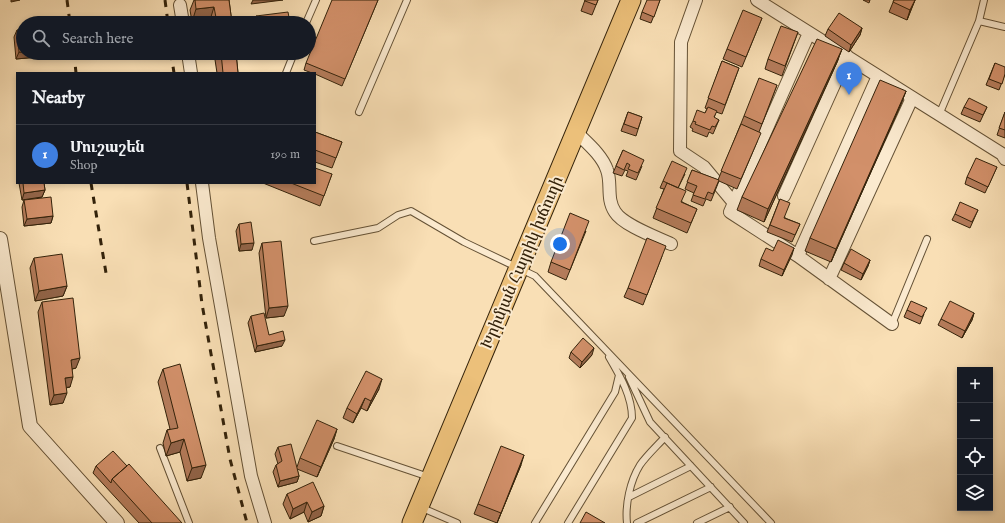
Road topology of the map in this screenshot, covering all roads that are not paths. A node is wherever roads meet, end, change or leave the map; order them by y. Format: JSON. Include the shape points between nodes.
{"nodes":[{"id":1,"x":316,"y":0,"type":"edge"},
{"id":2,"x":407,"y":0,"type":"edge"},
{"id":3,"x":631,"y":0,"type":"edge"},
{"id":4,"x":696,"y":0,"type":"edge"},
{"id":5,"x":757,"y":0,"type":"edge"},
{"id":6,"x":984,"y":0,"type":"edge"},
{"id":7,"x":180,"y":5,"type":"dead end"},
{"id":8,"x":182,"y":16,"type":"edge"},
{"id":9,"x":309,"y":16,"type":"edge"},
{"id":10,"x":979,"y":21,"type":"junction"},
{"id":11,"x":1005,"y":27,"type":"edge"},
{"id":12,"x":809,"y":33,"type":"junction"},
{"id":13,"x":847,"y":56,"type":"junction"},
{"id":14,"x":189,"y":60,"type":"edge"},
{"id":15,"x":291,"y":60,"type":"edge"},
{"id":16,"x":191,"y":72,"type":"edge"},
{"id":17,"x":286,"y":72,"type":"edge"},
{"id":18,"x":878,"y":76,"type":"junction"},
{"id":19,"x":912,"y":98,"type":"junction"},
{"id":20,"x":358,"y":112,"type":"dead end"},
{"id":21,"x":939,"y":115,"type":"junction"},
{"id":22,"x":576,"y":132,"type":"junction"},
{"id":23,"x":1004,"y":156,"type":"edge"},
{"id":24,"x":202,"y":184,"type":"edge"},
{"id":25,"x":784,"y":196,"type":"dead end"},
{"id":26,"x":734,"y":203,"type":"junction"},
{"id":27,"x":0,"y":239,"type":"edge"},
{"id":28,"x":927,"y":239,"type":"dead end"},
{"id":29,"x":314,"y":241,"type":"dead end"},
{"id":30,"x":671,"y":244,"type":"dead end"},
{"id":31,"x":798,"y":256,"type":"junction"},
{"id":32,"x":518,"y":269,"type":"junction"},
{"id":33,"x":829,"y":279,"type":"junction"},
{"id":34,"x":892,"y":324,"type":"joint"},
{"id":35,"x":602,"y":346,"type":"junction"},
{"id":36,"x":627,"y":372,"type":"junction"},
{"id":37,"x":619,"y":374,"type":"junction"},
{"id":38,"x":665,"y":437,"type":"junction"},
{"id":39,"x":337,"y":446,"type":"dead end"},
{"id":40,"x":160,"y":448,"type":"dead end"},
{"id":41,"x":691,"y":466,"type":"junction"},
{"id":42,"x":431,"y":478,"type":"junction"},
{"id":43,"x":711,"y":487,"type":"junction"},
{"id":44,"x":629,"y":497,"type":"junction"},
{"id":45,"x":730,"y":507,"type":"junction"},
{"id":46,"x":415,"y":515,"type":"edge"},
{"id":47,"x":117,"y":523,"type":"edge"},
{"id":48,"x":190,"y":523,"type":"edge"},
{"id":49,"x":265,"y":523,"type":"edge"},
{"id":50,"x":457,"y":523,"type":"edge"},
{"id":51,"x":536,"y":523,"type":"edge"},
{"id":52,"x":568,"y":523,"type":"edge"},
{"id":53,"x":627,"y":523,"type":"edge"},
{"id":54,"x":637,"y":523,"type":"edge"},
{"id":55,"x":697,"y":523,"type":"edge"},
{"id":56,"x":744,"y":523,"type":"edge"},
{"id":57,"x":771,"y":523,"type":"edge"}],
"edges":[{"from":1,"to":9,"type":"lane"},
{"from":2,"to":20,"type":"lane"},
{"from":3,"to":22,"type":"highway","name":"Խրիմյան Հայրիկ խճուղի"},
{"from":4,"to":26,"type":"street","via":[[681,42],[680,152],[704,167]]},
{"from":5,"to":12,"type":"street"},
{"from":6,"to":10,"type":"lane"},
{"from":7,"to":8,"type":"street"},
{"from":10,"to":11,"type":"lane"},
{"from":10,"to":21,"type":"lane"},
{"from":12,"to":13,"type":"street"},
{"from":12,"to":26,"type":"street"},
{"from":13,"to":18,"type":"street"},
{"from":13,"to":25,"type":"street"},
{"from":14,"to":16,"type":"street"},
{"from":15,"to":17,"type":"lane"},
{"from":18,"to":19,"type":"street"},
{"from":18,"to":31,"type":"street"},
{"from":19,"to":21,"type":"street"},
{"from":19,"to":33,"type":"street"},
{"from":21,"to":23,"type":"street"},
{"from":22,"to":30,"type":"street","via":[[602,159],[608,170],[610,201],[615,213],[628,223]]},
{"from":22,"to":32,"type":"highway","name":"Խրիմյան Հայրիկ խճուղի"},
{"from":24,"to":49,"type":"street","via":[[209,238],[251,476]]},
{"from":26,"to":31,"type":"street","via":[[730,212]]},
{"from":27,"to":47,"type":"street","via":[[30,426]]},
{"from":28,"to":34,"type":"lane"},
{"from":29,"to":32,"type":"lane","via":[[378,228],[398,215],[411,211]]},
{"from":31,"to":33,"type":"street"},
{"from":32,"to":35,"type":"lane","via":[[535,276]]},
{"from":32,"to":42,"type":"highway","name":"Խրիմյան Հայրիկ խճուղի"},
{"from":33,"to":34,"type":"street"},
{"from":35,"to":36,"type":"lane"},
{"from":35,"to":37,"type":"lane"},
{"from":36,"to":38,"type":"lane","via":[[650,422]]},
{"from":36,"to":57,"type":"lane"},
{"from":37,"to":51,"type":"lane","via":[[615,392]]},
{"from":37,"to":52,"type":"lane","via":[[632,405],[632,418]]},
{"from":38,"to":41,"type":"lane"},
{"from":38,"to":44,"type":"lane","via":[[640,464]]},
{"from":39,"to":42,"type":"lane"},
{"from":40,"to":48,"type":"lane"},
{"from":41,"to":43,"type":"lane"},
{"from":41,"to":44,"type":"lane"},
{"from":42,"to":46,"type":"highway","name":"Խրիմյան Հայրիկ խճուղի"},
{"from":43,"to":45,"type":"lane"},
{"from":43,"to":54,"type":"lane"},
{"from":44,"to":53,"type":"lane"},
{"from":45,"to":55,"type":"lane"},
{"from":45,"to":56,"type":"lane"},
{"from":46,"to":50,"type":"lane"}]}
